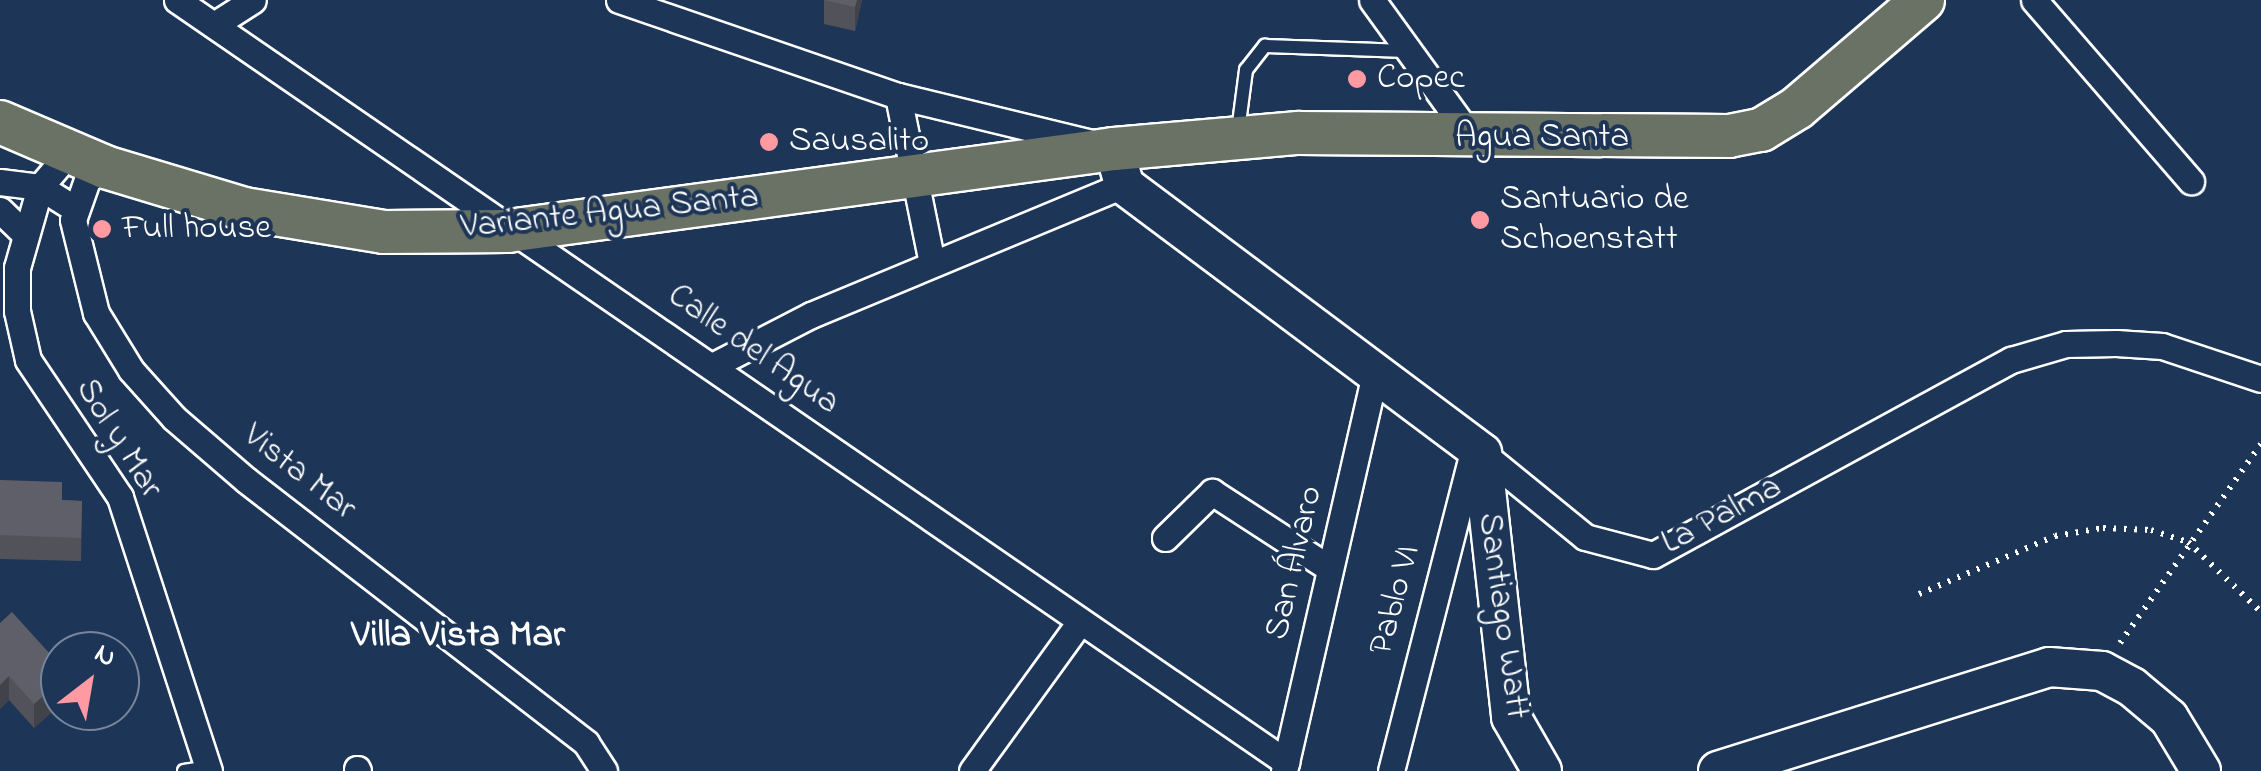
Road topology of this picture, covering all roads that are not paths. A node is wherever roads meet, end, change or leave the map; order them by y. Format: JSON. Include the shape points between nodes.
{"nodes":[{"id":1,"x":177,"y":0,"type":"edge"},
{"id":2,"x":253,"y":0,"type":"edge"},
{"id":3,"x":618,"y":0,"type":"edge"},
{"id":4,"x":1372,"y":0,"type":"edge"},
{"id":5,"x":1923,"y":0,"type":"edge"},
{"id":6,"x":2034,"y":0,"type":"edge"},
{"id":7,"x":214,"y":25,"type":"junction"},
{"id":8,"x":1414,"y":52,"type":"junction"},
{"id":9,"x":898,"y":96,"type":"junction"},
{"id":10,"x":0,"y":122,"type":"edge"},
{"id":11,"x":1236,"y":138,"type":"junction"},
{"id":12,"x":1472,"y":138,"type":"junction"},
{"id":13,"x":87,"y":160,"type":"junction"},
{"id":14,"x":1119,"y":167,"type":"junction"},
{"id":15,"x":913,"y":176,"type":"junction"},
{"id":16,"x":2190,"y":180,"type":"dead end"},
{"id":17,"x":0,"y":182,"type":"edge"},
{"id":18,"x":40,"y":188,"type":"junction"},
{"id":19,"x":73,"y":208,"type":"junction"},
{"id":20,"x":0,"y":210,"type":"edge"},
{"id":21,"x":508,"y":231,"type":"junction"},
{"id":22,"x":24,"y":233,"type":"junction"},
{"id":23,"x":932,"y":262,"type":"junction"},
{"id":24,"x":714,"y":365,"type":"junction"},
{"id":25,"x":1376,"y":370,"type":"junction"},
{"id":26,"x":2261,"y":379,"type":"edge"},
{"id":27,"x":1478,"y":450,"type":"junction"},
{"id":28,"x":1166,"y":538,"type":"dead end"},
{"id":29,"x":1330,"y":568,"type":"junction"},
{"id":30,"x":1078,"y":622,"type":"junction"},
{"id":31,"x":586,"y":743,"type":"junction"},
{"id":32,"x":1285,"y":766,"type":"edge"},
{"id":33,"x":200,"y":770,"type":"edge"},
{"id":34,"x":604,"y":771,"type":"edge"},
{"id":35,"x":626,"y":771,"type":"edge"},
{"id":36,"x":972,"y":771,"type":"edge"},
{"id":37,"x":1391,"y":771,"type":"edge"},
{"id":38,"x":1542,"y":771,"type":"edge"},
{"id":39,"x":1718,"y":771,"type":"edge"},
{"id":40,"x":2201,"y":771,"type":"edge"}],
"edges":[{"from":1,"to":7,"type":"street","name":"Calle del Agua"},
{"from":2,"to":7,"type":"street"},
{"from":3,"to":9,"type":"street"},
{"from":4,"to":8,"type":"street"},
{"from":5,"to":12,"type":"main road","name":"Agua Santa","via":[[1797,108],[1761,130],[1692,138]]},
{"from":6,"to":16,"type":"street"},
{"from":7,"to":21,"type":"street","name":"Calle del Agua"},
{"from":8,"to":11,"type":"lane","via":[[1265,46],[1246,70]]},
{"from":8,"to":12,"type":"street"},
{"from":9,"to":14,"type":"street"},
{"from":9,"to":15,"type":"street"},
{"from":10,"to":13,"type":"main road","name":"Variante Agua Santa"},
{"from":11,"to":12,"type":"main road","name":"Agua Santa"},
{"from":11,"to":14,"type":"main road","name":"Agua Santa"},
{"from":13,"to":18,"type":"street","name":"Sol y Mar"},
{"from":13,"to":19,"type":"street","via":[[88,180]]},
{"from":13,"to":21,"type":"main road","name":"Variante Agua Santa","via":[[244,209],[366,229]]},
{"from":14,"to":15,"type":"main road","name":"Variante Agua Santa"},
{"from":14,"to":23,"type":"street"},
{"from":14,"to":25,"type":"street","name":"La Palma"},
{"from":15,"to":21,"type":"main road","name":"Variante Agua Santa"},
{"from":15,"to":23,"type":"street"},
{"from":17,"to":18,"type":"street"},
{"from":18,"to":19,"type":"street"},
{"from":18,"to":22,"type":"street","name":"Sol y Mar"},
{"from":19,"to":31,"type":"street","name":"Vista Mar","via":[[96,312],[131,370],[174,418]]},
{"from":20,"to":22,"type":"street"},
{"from":21,"to":24,"type":"street","name":"Calle del Agua"},
{"from":22,"to":33,"type":"street","name":"Sol y Mar","via":[[17,311],[28,360],[120,497]]},
{"from":23,"to":24,"type":"street"},
{"from":24,"to":30,"type":"street","name":"Calle del Agua"},
{"from":25,"to":27,"type":"street","name":"La Palma"},
{"from":25,"to":29,"type":"street","name":"San Álvaro"},
{"from":26,"to":27,"type":"street","name":"La Palma","via":[[2162,346],[2066,344],[2029,355],[1653,555],[1585,537]]},
{"from":27,"to":37,"type":"street","name":"Pablo VI"},
{"from":27,"to":38,"type":"street","name":"Santiago Watt","via":[[1512,718]]},
{"from":28,"to":29,"type":"street","via":[[1212,492]]},
{"from":29,"to":32,"type":"street","name":"San Álvaro"},
{"from":30,"to":32,"type":"street","name":"Calle del Agua"},
{"from":30,"to":36,"type":"street"},
{"from":31,"to":34,"type":"street","name":"Vista Mar"},
{"from":31,"to":35,"type":"street"},
{"from":39,"to":40,"type":"street","via":[[2049,666],[2102,671],[2169,718]]}]}
